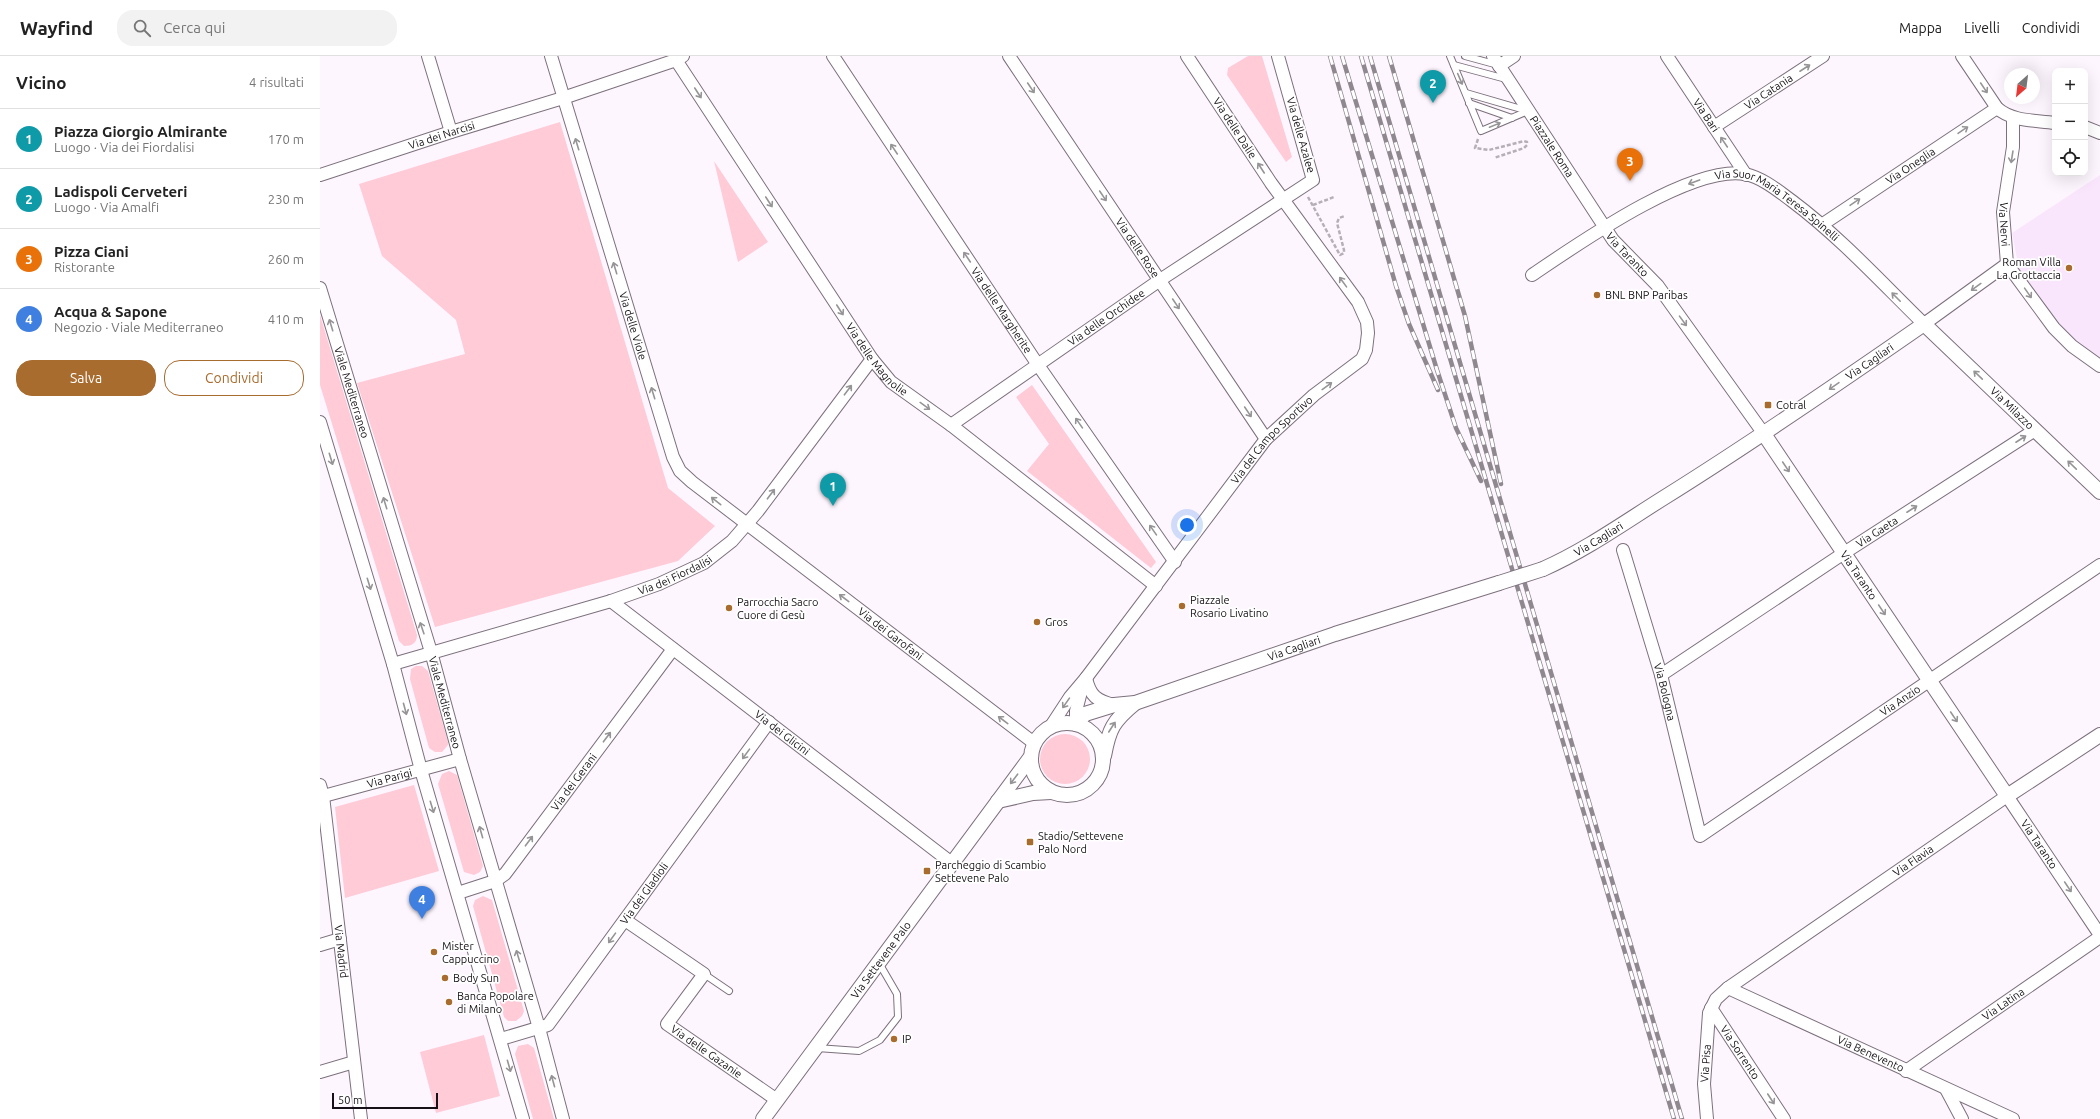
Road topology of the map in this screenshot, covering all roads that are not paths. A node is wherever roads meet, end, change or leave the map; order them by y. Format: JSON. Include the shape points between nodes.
{"nodes":[{"id":1,"x":428,"y":56,"type":"edge"},
{"id":2,"x":551,"y":56,"type":"edge"},
{"id":3,"x":833,"y":56,"type":"edge"},
{"id":4,"x":1009,"y":56,"type":"edge"},
{"id":5,"x":1187,"y":56,"type":"edge"},
{"id":6,"x":1278,"y":56,"type":"edge"},
{"id":7,"x":1450,"y":56,"type":"edge"},
{"id":8,"x":1465,"y":56,"type":"edge"},
{"id":9,"x":1514,"y":56,"type":"edge"},
{"id":10,"x":1667,"y":56,"type":"edge"},
{"id":11,"x":1823,"y":56,"type":"edge"},
{"id":12,"x":1962,"y":56,"type":"edge"},
{"id":13,"x":680,"y":58,"type":"edge"},
{"id":14,"x":1496,"y":61,"type":"edge"},
{"id":15,"x":1454,"y":66,"type":"junction"},
{"id":16,"x":1508,"y":79,"type":"junction"},
{"id":17,"x":1466,"y":93,"type":"junction"},
{"id":18,"x":563,"y":98,"type":"junction"},
{"id":19,"x":1469,"y":103,"type":"junction"},
{"id":20,"x":1997,"y":108,"type":"junction"},
{"id":21,"x":1528,"y":112,"type":"junction"},
{"id":22,"x":1512,"y":118,"type":"junction"},
{"id":23,"x":2013,"y":118,"type":"junction"},
{"id":24,"x":2052,"y":123,"type":"edge"},
{"id":25,"x":1714,"y":128,"type":"junction"},
{"id":26,"x":2088,"y":128,"type":"edge"},
{"id":27,"x":451,"y":132,"type":"junction"},
{"id":28,"x":2100,"y":133,"type":"edge"},
{"id":29,"x":320,"y":175,"type":"edge"},
{"id":30,"x":1746,"y":175,"type":"junction"},
{"id":31,"x":1283,"y":200,"type":"junction"},
{"id":32,"x":1823,"y":224,"type":"junction"},
{"id":33,"x":1604,"y":227,"type":"junction"},
{"id":34,"x":2007,"y":264,"type":"junction"},
{"id":35,"x":1532,"y":275,"type":"dead end"},
{"id":36,"x":1160,"y":280,"type":"junction"},
{"id":37,"x":320,"y":288,"type":"edge"},
{"id":38,"x":1924,"y":324,"type":"junction"},
{"id":39,"x":872,"y":359,"type":"junction"},
{"id":40,"x":1038,"y":365,"type":"junction"},
{"id":41,"x":2100,"y":366,"type":"edge"},
{"id":42,"x":320,"y":422,"type":"edge"},
{"id":43,"x":951,"y":425,"type":"junction"},
{"id":44,"x":2035,"y":430,"type":"junction"},
{"id":45,"x":1764,"y":434,"type":"junction"},
{"id":46,"x":1266,"y":439,"type":"junction"},
{"id":47,"x":2100,"y":492,"type":"edge"},
{"id":48,"x":747,"y":525,"type":"junction"},
{"id":49,"x":1623,"y":550,"type":"dead end"},
{"id":50,"x":1844,"y":553,"type":"junction"},
{"id":51,"x":1175,"y":562,"type":"junction"},
{"id":52,"x":2100,"y":565,"type":"edge"},
{"id":53,"x":1156,"y":586,"type":"junction"},
{"id":54,"x":611,"y":601,"type":"junction"},
{"id":55,"x":673,"y":648,"type":"junction"},
{"id":56,"x":431,"y":652,"type":"junction"},
{"id":57,"x":393,"y":664,"type":"junction"},
{"id":58,"x":1660,"y":675,"type":"junction"},
{"id":59,"x":1929,"y":680,"type":"junction"},
{"id":60,"x":1085,"y":681,"type":"junction"},
{"id":61,"x":1135,"y":703,"type":"junction"},
{"id":62,"x":1114,"y":704,"type":"junction"},
{"id":63,"x":769,"y":722,"type":"junction"},
{"id":64,"x":1076,"y":724,"type":"junction"},
{"id":65,"x":1051,"y":726,"type":"junction"},
{"id":66,"x":2100,"y":735,"type":"edge"},
{"id":67,"x":1034,"y":743,"type":"junction"},
{"id":68,"x":1030,"y":758,"type":"junction"},
{"id":69,"x":1104,"y":758,"type":"junction"},
{"id":70,"x":460,"y":760,"type":"junction"},
{"id":71,"x":421,"y":770,"type":"junction"},
{"id":72,"x":1051,"y":792,"type":"junction"},
{"id":73,"x":321,"y":793,"type":"edge"},
{"id":74,"x":2007,"y":796,"type":"junction"},
{"id":75,"x":998,"y":801,"type":"junction"},
{"id":76,"x":1700,"y":836,"type":"joint"},
{"id":77,"x":953,"y":864,"type":"junction"},
{"id":78,"x":495,"y":881,"type":"junction"},
{"id":79,"x":458,"y":893,"type":"junction"},
{"id":80,"x":625,"y":920,"type":"junction"},
{"id":81,"x":2100,"y":936,"type":"edge"},
{"id":82,"x":340,"y":939,"type":"junction"},
{"id":83,"x":320,"y":945,"type":"edge"},
{"id":84,"x":879,"y":963,"type":"junction"},
{"id":85,"x":704,"y":974,"type":"junction"},
{"id":86,"x":1728,"y":988,"type":"junction"},
{"id":87,"x":729,"y":991,"type":"dead end"},
{"id":88,"x":1711,"y":1008,"type":"junction"},
{"id":89,"x":539,"y":1028,"type":"junction"},
{"id":90,"x":501,"y":1039,"type":"junction"},
{"id":91,"x":816,"y":1048,"type":"junction"},
{"id":92,"x":354,"y":1062,"type":"junction"},
{"id":93,"x":1906,"y":1070,"type":"junction"},
{"id":94,"x":320,"y":1072,"type":"edge"},
{"id":95,"x":1946,"y":1089,"type":"junction"},
{"id":96,"x":777,"y":1100,"type":"junction"},
{"id":97,"x":361,"y":1119,"type":"edge"},
{"id":98,"x":523,"y":1119,"type":"edge"},
{"id":99,"x":563,"y":1119,"type":"edge"},
{"id":100,"x":763,"y":1119,"type":"edge"},
{"id":101,"x":1708,"y":1119,"type":"edge"},
{"id":102,"x":1784,"y":1119,"type":"edge"},
{"id":103,"x":1962,"y":1119,"type":"edge"},
{"id":104,"x":2013,"y":1119,"type":"edge"}],
"edges":[{"from":1,"to":27,"type":"street"},
{"from":2,"to":18,"type":"street","name":"Via delle Viole"},
{"from":40,"to":3,"type":"street","name":"Via delle Margherite","one_way":true},
{"from":4,"to":36,"type":"street","name":"Via delle Rose","one_way":true},
{"from":31,"to":5,"type":"street","name":"Via delle Dalie","one_way":true},
{"from":6,"to":31,"type":"street","name":"Via delle Azalee","via":[[1314,180]]},
{"from":7,"to":15,"type":"lane"},
{"from":8,"to":14,"type":"lane"},
{"from":9,"to":14,"type":"street"},
{"from":10,"to":25,"type":"street","name":"Via Bari"},
{"from":25,"to":11,"type":"street","name":"Via Catania","one_way":true},
{"from":12,"to":20,"type":"street","one_way":true},
{"from":13,"to":18,"type":"street","name":"Via dei Narcisi"},
{"from":13,"to":39,"type":"street","name":"Via delle Magnolie","one_way":true},
{"from":14,"to":16,"type":"street","name":"Piazzale Roma"},
{"from":15,"to":16,"type":"lane"},
{"from":15,"to":17,"type":"lane","one_way":true},
{"from":16,"to":21,"type":"street","name":"Piazzale Roma"},
{"from":17,"to":19,"type":"lane"},
{"from":17,"to":21,"type":"lane"},
{"from":18,"to":27,"type":"street","name":"Via dei Narcisi"},
{"from":48,"to":18,"type":"street","name":"Via delle Viole","one_way":true,"via":[[687,478],[674,461]]},
{"from":19,"to":22,"type":"lane"},
{"from":19,"to":22,"type":"lane","one_way":true,"via":[[1481,131]]},
{"from":20,"to":23,"type":"street"},
{"from":32,"to":20,"type":"street","name":"Via Oneglia","one_way":true},
{"from":21,"to":22,"type":"lane"},
{"from":21,"to":33,"type":"street","name":"Piazzale Roma"},
{"from":23,"to":24,"type":"street"},
{"from":23,"to":34,"type":"street","name":"Via Nervi","one_way":true,"via":[[2013,147],[2003,212]]},
{"from":30,"to":25,"type":"street","name":"Via Bari","one_way":true},
{"from":26,"to":28,"type":"street"},
{"from":27,"to":29,"type":"street","name":"Via dei Narcisi"},
{"from":30,"to":32,"type":"street","name":"Via Suor Maria Teresa Spinelli","via":[[1773,187]]},
{"from":30,"to":33,"type":"street","name":"Via Suor Maria Teresa Spinelli","one_way":true,"via":[[1716,175],[1689,184]]},
{"from":31,"to":36,"type":"street","name":"Via delle Orchidee"},
{"from":46,"to":31,"type":"street","name":"Via del Campo Sportivo","one_way":true,"via":[[1314,395],[1359,363],[1368,345],[1368,327],[1361,307]]},
{"from":38,"to":32,"type":"street","name":"Via Suor Maria Teresa Spinelli","one_way":true},
{"from":33,"to":35,"type":"street","name":"Via Suor Maria Teresa Spinelli"},
{"from":33,"to":45,"type":"street","name":"Via Taranto","one_way":true,"via":[[1617,246],[1656,283]]},
{"from":34,"to":38,"type":"street","name":"Via Cagliari","one_way":true},
{"from":34,"to":41,"type":"street","one_way":true,"via":[[2054,328],[2072,346]]},
{"from":36,"to":40,"type":"street","name":"Via delle Orchidee"},
{"from":36,"to":46,"type":"street","name":"Via delle Rose","one_way":true},
{"from":56,"to":37,"type":"street","name":"Viale Mediterraneo","one_way":true},
{"from":44,"to":38,"type":"street","name":"Via Milazzo","one_way":true},
{"from":38,"to":45,"type":"street","name":"Via Cagliari","one_way":true},
{"from":39,"to":43,"type":"street","name":"Via delle Magnolie","one_way":true,"via":[[891,382]]},
{"from":48,"to":39,"type":"street","name":"Via dei Fiordalisi","one_way":true},
{"from":40,"to":43,"type":"street","name":"Via delle Orchidee"},
{"from":51,"to":40,"type":"street","name":"Via delle Margherite","one_way":true},
{"from":42,"to":57,"type":"street","one_way":true},
{"from":43,"to":53,"type":"street","name":"Via delle Magnolie"},
{"from":47,"to":44,"type":"street","name":"Via Milazzo","one_way":true},
{"from":50,"to":44,"type":"street","name":"Via Gaeta","one_way":true},
{"from":45,"to":50,"type":"street","name":"Via Taranto","one_way":true},
{"from":45,"to":61,"type":"street","name":"Via Cagliari","bridge":true,"via":[[1618,526],[1543,569],[1335,634]]},
{"from":46,"to":51,"type":"street","name":"Via del Campo Sportivo"},
{"from":48,"to":54,"type":"street","name":"Via dei Fiordalisi","via":[[714,556],[692,569]]},
{"from":67,"to":48,"type":"street","name":"Via dei Garofani","one_way":true},
{"from":49,"to":58,"type":"street","name":"Via Bologna"},
{"from":50,"to":58,"type":"street","name":"Via Gaeta"},
{"from":50,"to":59,"type":"street","name":"Via Taranto","one_way":true},
{"from":51,"to":53,"type":"street","name":"Via del Campo Sportivo"},
{"from":52,"to":59,"type":"street","name":"Via Anzio"},
{"from":53,"to":60,"type":"street","name":"Via del Campo Sportivo"},
{"from":54,"to":55,"type":"street","name":"Via dei Glicini"},
{"from":54,"to":56,"type":"street","name":"Via dei Fiordalisi"},
{"from":55,"to":63,"type":"street","name":"Via dei Glicini"},
{"from":78,"to":55,"type":"street","name":"Via dei Gerani","one_way":true,"via":[[505,874]]},
{"from":56,"to":57,"type":"street","name":"Via dei Fiordalisi"},
{"from":56,"to":70,"type":"street","name":"Viale Mediterraneo"},
{"from":57,"to":71,"type":"street","one_way":true},
{"from":58,"to":76,"type":"street","name":"Via Bologna"},
{"from":59,"to":74,"type":"street","name":"Via Taranto","one_way":true},
{"from":59,"to":76,"type":"street","name":"Via Anzio"},
{"from":60,"to":62,"type":"street","via":[[1094,698]]},
{"from":60,"to":64,"type":"street","name":"Via del Campo Sportivo","via":[[1076,711]]},
{"from":60,"to":65,"type":"street","name":"Via del Campo Sportivo","one_way":true,"via":[[1070,697]]},
{"from":61,"to":62,"type":"street","name":"Via Cagliari"},
{"from":69,"to":61,"type":"street","name":"Via Cagliari","one_way":true,"via":[[1108,733],[1120,716]]},
{"from":62,"to":64,"type":"street","name":"Via Cagliari","via":[[1085,714]]},
{"from":63,"to":77,"type":"street","name":"Via dei Glicini"},
{"from":63,"to":80,"type":"street","name":"Via dei Gladioli","one_way":true},
{"from":64,"to":65,"type":"street"},
{"from":64,"to":69,"type":"street","via":[[1096,737]]},
{"from":65,"to":67,"type":"street","via":[[1041,733]]},
{"from":66,"to":74,"type":"street","name":"Via Flavia"},
{"from":67,"to":68,"type":"street"},
{"from":68,"to":72,"type":"street","via":[[1036,778]]},
{"from":68,"to":75,"type":"street","name":"Via Settevene Palo","one_way":true},
{"from":69,"to":72,"type":"street","via":[[1099,777],[1088,790],[1070,796]]},
{"from":70,"to":71,"type":"street","name":"Via Parigi"},
{"from":78,"to":70,"type":"street","name":"Viale Mediterraneo","one_way":true},
{"from":71,"to":73,"type":"street","name":"Via Parigi"},
{"from":71,"to":79,"type":"street","one_way":true},
{"from":72,"to":75,"type":"street","via":[[1033,793]]},
{"from":73,"to":82,"type":"street","name":"Via Madrid"},
{"from":74,"to":81,"type":"street","name":"Via Taranto","one_way":true},
{"from":74,"to":86,"type":"street","name":"Via Flavia"},
{"from":75,"to":77,"type":"street","name":"Via Settevene Palo"},
{"from":77,"to":84,"type":"street","name":"Via Settevene Palo"},
{"from":78,"to":79,"type":"street","name":"Via dei Gerani"},
{"from":89,"to":78,"type":"street","name":"Viale Mediterraneo","one_way":true},
{"from":79,"to":90,"type":"street"},
{"from":80,"to":85,"type":"street"},
{"from":80,"to":89,"type":"street","name":"Via dei Gladioli","one_way":true,"via":[[548,1025]]},
{"from":81,"to":93,"type":"street","name":"Via Latina"},
{"from":82,"to":83,"type":"street"},
{"from":82,"to":92,"type":"street","name":"Via Madrid"},
{"from":84,"to":91,"type":"street","name":"Via Settevene Palo"},
{"from":84,"to":91,"type":"lane","via":[[897,994],[898,1017],[880,1040],[859,1051]]},
{"from":85,"to":87,"type":"lane"},
{"from":85,"to":96,"type":"street","name":"Via delle Gazanie","via":[[667,1024]]},
{"from":86,"to":88,"type":"street","via":[[1716,999]]},
{"from":86,"to":93,"type":"street","name":"Via Benevento"},
{"from":88,"to":101,"type":"street","name":"Via Pisa","via":[[1704,1084]]},
{"from":88,"to":102,"type":"street","name":"Via Sorrento","one_way":true},
{"from":89,"to":90,"type":"street","name":"Via dei Gladioli"},
{"from":99,"to":89,"type":"street","name":"Viale Mediterraneo","one_way":true},
{"from":90,"to":98,"type":"street","one_way":true},
{"from":91,"to":96,"type":"street","name":"Via Settevene Palo"},
{"from":92,"to":94,"type":"street"},
{"from":92,"to":97,"type":"street","name":"Via Madrid"},
{"from":93,"to":95,"type":"street","name":"Via Benevento"},
{"from":95,"to":103,"type":"street"},
{"from":95,"to":104,"type":"street","name":"Via Benevento"},
{"from":96,"to":100,"type":"street","name":"Via Settevene Palo"}]}
